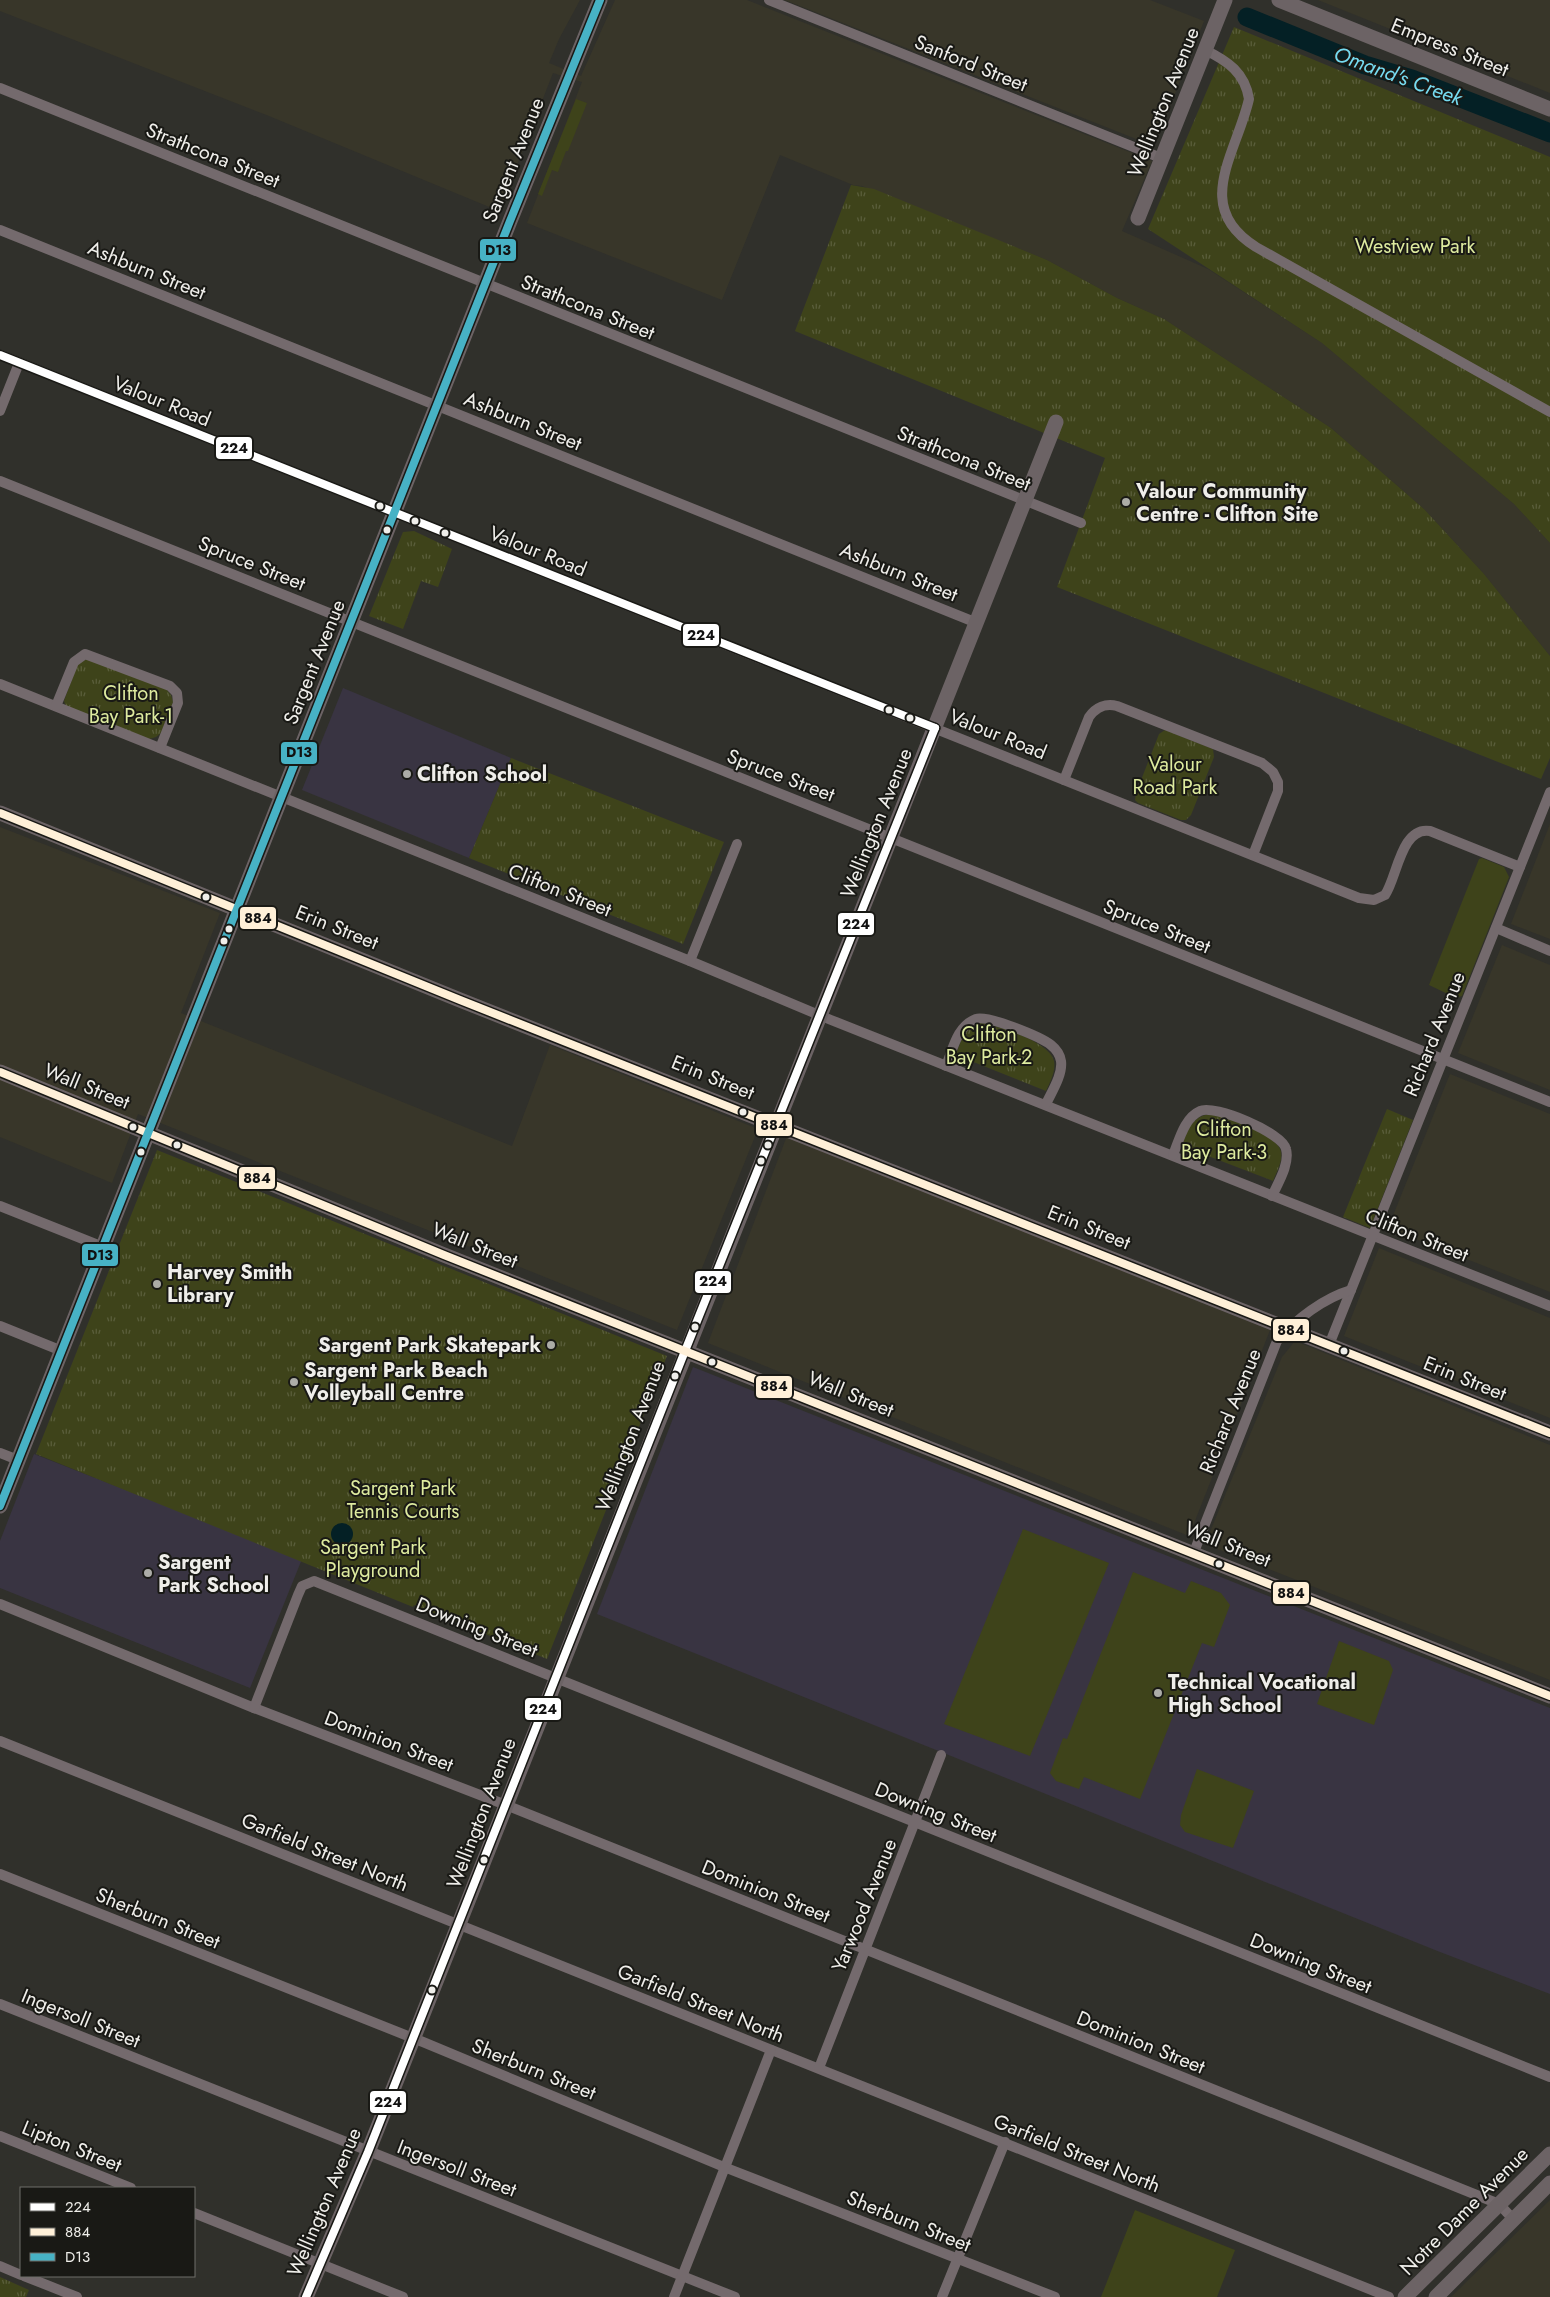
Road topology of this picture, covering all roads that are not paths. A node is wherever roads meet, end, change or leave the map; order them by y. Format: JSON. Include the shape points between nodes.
{"nodes":[{"id":1,"x":600,"y":0,"type":"edge"},
{"id":2,"x":769,"y":0,"type":"edge"},
{"id":3,"x":1225,"y":0,"type":"edge"},
{"id":4,"x":1279,"y":0,"type":"edge"},
{"id":5,"x":1205,"y":50,"type":"junction"},
{"id":6,"x":0,"y":88,"type":"edge"},
{"id":7,"x":1550,"y":109,"type":"edge"},
{"id":8,"x":1161,"y":158,"type":"junction"},
{"id":9,"x":1138,"y":218,"type":"dead end"},
{"id":10,"x":0,"y":230,"type":"edge"},
{"id":11,"x":485,"y":283,"type":"junction"},
{"id":12,"x":0,"y":355,"type":"edge"},
{"id":13,"x":19,"y":363,"type":"junction"},
{"id":14,"x":438,"y":406,"type":"junction"},
{"id":15,"x":0,"y":410,"type":"edge"},
{"id":16,"x":1550,"y":412,"type":"edge"},
{"id":17,"x":1056,"y":422,"type":"dead end"},
{"id":18,"x":0,"y":481,"type":"edge"},
{"id":19,"x":1026,"y":501,"type":"junction"},
{"id":20,"x":395,"y":513,"type":"junction"},
{"id":21,"x":1081,"y":523,"type":"dead end"},
{"id":22,"x":351,"y":622,"type":"junction"},
{"id":23,"x":977,"y":623,"type":"junction"},
{"id":24,"x":0,"y":684,"type":"edge"},
{"id":25,"x":56,"y":706,"type":"junction"},
{"id":26,"x":936,"y":728,"type":"junction"},
{"id":27,"x":160,"y":748,"type":"junction"},
{"id":28,"x":1064,"y":780,"type":"junction"},
{"id":29,"x":1550,"y":792,"type":"edge"},
{"id":30,"x":281,"y":797,"type":"junction"},
{"id":31,"x":0,"y":813,"type":"edge"},
{"id":32,"x":892,"y":838,"type":"junction"},
{"id":33,"x":737,"y":844,"type":"dead end"},
{"id":34,"x":1253,"y":855,"type":"junction"},
{"id":35,"x":1520,"y":867,"type":"junction"},
{"id":36,"x":238,"y":909,"type":"junction"},
{"id":37,"x":1496,"y":928,"type":"junction"},
{"id":38,"x":1550,"y":951,"type":"edge"},
{"id":39,"x":690,"y":961,"type":"junction"},
{"id":40,"x":821,"y":1016,"type":"junction"},
{"id":41,"x":1443,"y":1060,"type":"junction"},
{"id":42,"x":946,"y":1066,"type":"junction"},
{"id":43,"x":0,"y":1072,"type":"edge"},
{"id":44,"x":1550,"y":1102,"type":"edge"},
{"id":45,"x":1046,"y":1104,"type":"junction"},
{"id":46,"x":777,"y":1124,"type":"junction"},
{"id":47,"x":149,"y":1132,"type":"junction"},
{"id":48,"x":1172,"y":1156,"type":"junction"},
{"id":49,"x":1272,"y":1196,"type":"junction"},
{"id":50,"x":0,"y":1206,"type":"edge"},
{"id":51,"x":1373,"y":1237,"type":"junction"},
{"id":52,"x":103,"y":1247,"type":"junction"},
{"id":53,"x":1351,"y":1290,"type":"junction"},
{"id":54,"x":1550,"y":1306,"type":"edge"},
{"id":55,"x":0,"y":1326,"type":"edge"},
{"id":56,"x":1288,"y":1328,"type":"junction"},
{"id":57,"x":1329,"y":1345,"type":"junction"},
{"id":58,"x":686,"y":1350,"type":"junction"},
{"id":59,"x":62,"y":1351,"type":"junction"},
{"id":60,"x":1550,"y":1433,"type":"edge"},
{"id":61,"x":0,"y":1453,"type":"edge"},
{"id":62,"x":18,"y":1460,"type":"junction"},
{"id":63,"x":0,"y":1506,"type":"edge"},
{"id":64,"x":1194,"y":1552,"type":"junction"},
{"id":65,"x":0,"y":1604,"type":"edge"},
{"id":66,"x":556,"y":1678,"type":"junction"},
{"id":67,"x":1550,"y":1696,"type":"edge"},
{"id":68,"x":254,"y":1708,"type":"junction"},
{"id":69,"x":0,"y":1741,"type":"edge"},
{"id":70,"x":941,"y":1755,"type":"dead end"},
{"id":71,"x":506,"y":1805,"type":"junction"},
{"id":72,"x":916,"y":1823,"type":"junction"},
{"id":73,"x":0,"y":1874,"type":"edge"},
{"id":74,"x":458,"y":1925,"type":"junction"},
{"id":75,"x":866,"y":1950,"type":"junction"},
{"id":76,"x":0,"y":2004,"type":"edge"},
{"id":77,"x":413,"y":2038,"type":"junction"},
{"id":78,"x":771,"y":2050,"type":"junction"},
{"id":79,"x":819,"y":2068,"type":"junction"},
{"id":80,"x":1550,"y":2077,"type":"edge"},
{"id":81,"x":0,"y":2136,"type":"edge"},
{"id":82,"x":1005,"y":2142,"type":"junction"},
{"id":83,"x":368,"y":2152,"type":"junction"},
{"id":84,"x":1550,"y":2154,"type":"edge"},
{"id":85,"x":724,"y":2167,"type":"junction"},
{"id":86,"x":1550,"y":2183,"type":"edge"},
{"id":87,"x":128,"y":2187,"type":"edge"},
{"id":88,"x":1499,"y":2204,"type":"junction"},
{"id":89,"x":195,"y":2214,"type":"edge"},
{"id":90,"x":1513,"y":2219,"type":"junction"},
{"id":91,"x":957,"y":2259,"type":"junction"},
{"id":92,"x":320,"y":2264,"type":"junction"},
{"id":93,"x":0,"y":2266,"type":"edge"},
{"id":94,"x":20,"y":2274,"type":"edge"},
{"id":95,"x":682,"y":2276,"type":"junction"},
{"id":96,"x":27,"y":2277,"type":"edge"},
{"id":97,"x":77,"y":2297,"type":"edge"},
{"id":98,"x":306,"y":2297,"type":"edge"},
{"id":99,"x":403,"y":2297,"type":"edge"},
{"id":100,"x":674,"y":2297,"type":"edge"},
{"id":101,"x":735,"y":2297,"type":"edge"},
{"id":102,"x":942,"y":2297,"type":"edge"},
{"id":103,"x":1055,"y":2297,"type":"edge"},
{"id":104,"x":1389,"y":2297,"type":"edge"},
{"id":105,"x":1405,"y":2297,"type":"edge"},
{"id":106,"x":1436,"y":2297,"type":"edge"}],
"edges":[{"from":1,"to":11,"type":"main road","name":"Sargent Avenue"},
{"from":2,"to":8,"type":"street","name":"Sanford Street"},
{"from":3,"to":5,"type":"main road","name":"Wellington Avenue"},
{"from":4,"to":7,"type":"main road","name":"Empress Street"},
{"from":5,"to":8,"type":"main road","name":"Wellington Avenue"},
{"from":5,"to":16,"type":"street","via":[[1231,64],[1247,89],[1249,99],[1223,179],[1221,200],[1225,216],[1234,230],[1256,247]]},
{"from":6,"to":11,"type":"street","name":"Strathcona Street"},
{"from":8,"to":9,"type":"main road","name":"Wellington Avenue"},
{"from":10,"to":14,"type":"street","name":"Ashburn Street"},
{"from":11,"to":14,"type":"main road","name":"Sargent Avenue"},
{"from":11,"to":19,"type":"street","name":"Strathcona Street"},
{"from":12,"to":13,"type":"street","name":"Valour Road"},
{"from":13,"to":15,"type":"street"},
{"from":13,"to":20,"type":"street","name":"Valour Road"},
{"from":14,"to":20,"type":"main road","name":"Sargent Avenue"},
{"from":14,"to":23,"type":"street","name":"Ashburn Street"},
{"from":17,"to":19,"type":"main road","name":"Wellington Avenue"},
{"from":18,"to":22,"type":"street","name":"Spruce Street"},
{"from":19,"to":21,"type":"street","name":"Strathcona Street"},
{"from":19,"to":23,"type":"main road","name":"Wellington Avenue"},
{"from":20,"to":22,"type":"main road","name":"Sargent Avenue"},
{"from":20,"to":26,"type":"street","name":"Valour Road"},
{"from":22,"to":30,"type":"main road","name":"Sargent Avenue"},
{"from":22,"to":32,"type":"street","name":"Spruce Street"},
{"from":23,"to":26,"type":"main road","name":"Wellington Avenue"},
{"from":24,"to":25,"type":"street","name":"Clifton Street"},
{"from":25,"to":27,"type":"street","name":"Clifton Street"},
{"from":25,"to":27,"type":"street","via":[[74,662],[85,654],[170,686],[177,693],[178,703]]},
{"from":26,"to":28,"type":"street","name":"Valour Road"},
{"from":26,"to":32,"type":"main road","name":"Wellington Avenue"},
{"from":27,"to":30,"type":"street","name":"Clifton Street"},
{"from":28,"to":34,"type":"street","name":"Valour Road"},
{"from":28,"to":34,"type":"street","name":"Valour Road","via":[[1089,717],[1106,705],[1118,706],[1267,766],[1276,774],[1276,796]]},
{"from":29,"to":35,"type":"street","name":"Richard Avenue"},
{"from":30,"to":36,"type":"main road","name":"Sargent Avenue"},
{"from":30,"to":39,"type":"street","name":"Clifton Street"},
{"from":31,"to":36,"type":"main road","name":"Erin Street"},
{"from":32,"to":40,"type":"main road","name":"Wellington Avenue"},
{"from":32,"to":41,"type":"street","name":"Spruce Street"},
{"from":33,"to":39,"type":"street"},
{"from":34,"to":35,"type":"street","name":"Valour Road","via":[[1367,900],[1385,895],[1408,840],[1422,830]]},
{"from":35,"to":37,"type":"street","name":"Richard Avenue"},
{"from":36,"to":46,"type":"main road","name":"Erin Street"},
{"from":36,"to":47,"type":"main road","name":"Sargent Avenue"},
{"from":37,"to":38,"type":"street"},
{"from":37,"to":41,"type":"street","name":"Richard Avenue"},
{"from":39,"to":40,"type":"street","name":"Clifton Street"},
{"from":40,"to":42,"type":"street","name":"Clifton Street"},
{"from":40,"to":46,"type":"main road","name":"Wellington Avenue"},
{"from":41,"to":44,"type":"street","name":"Spruce Street"},
{"from":41,"to":51,"type":"street","name":"Richard Avenue"},
{"from":42,"to":45,"type":"street","name":"Clifton Street"},
{"from":42,"to":45,"type":"street","via":[[964,1027],[977,1019],[993,1020],[1045,1042],[1057,1052],[1061,1060],[1060,1072]]},
{"from":43,"to":47,"type":"main road","name":"Wall Street"},
{"from":45,"to":48,"type":"street","name":"Clifton Street"},
{"from":46,"to":56,"type":"main road","name":"Erin Street"},
{"from":46,"to":58,"type":"main road","name":"Wellington Avenue"},
{"from":47,"to":52,"type":"main road","name":"Sargent Avenue"},
{"from":47,"to":58,"type":"main road","name":"Wall Street"},
{"from":48,"to":49,"type":"street","name":"Clifton Street"},
{"from":48,"to":49,"type":"street","via":[[1192,1115],[1203,1110],[1218,1110],[1272,1133],[1284,1143],[1286,1162]]},
{"from":49,"to":51,"type":"street","name":"Clifton Street"},
{"from":50,"to":52,"type":"street"},
{"from":51,"to":53,"type":"street","name":"Richard Avenue"},
{"from":51,"to":54,"type":"street","name":"Clifton Street"},
{"from":52,"to":59,"type":"main road","name":"Sargent Avenue"},
{"from":53,"to":56,"type":"street","name":"Richard Avenue","via":[[1338,1294]]},
{"from":53,"to":57,"type":"street","name":"Richard Avenue"},
{"from":55,"to":59,"type":"street"},
{"from":56,"to":57,"type":"main road","name":"Erin Street"},
{"from":56,"to":64,"type":"street","name":"Richard Avenue","via":[[1277,1341]]},
{"from":57,"to":60,"type":"main road","name":"Erin Street"},
{"from":58,"to":64,"type":"main road","name":"Wall Street"},
{"from":58,"to":66,"type":"main road","name":"Wellington Avenue"},
{"from":59,"to":62,"type":"main road","name":"Sargent Avenue"},
{"from":61,"to":62,"type":"street"},
{"from":62,"to":63,"type":"main road","name":"Sargent Avenue"},
{"from":64,"to":67,"type":"main road","name":"Wall Street"},
{"from":65,"to":68,"type":"street","name":"Dominion Street"},
{"from":66,"to":68,"type":"street","name":"Downing Street","via":[[321,1583],[308,1582],[298,1595]]},
{"from":66,"to":71,"type":"main road","name":"Wellington Avenue"},
{"from":66,"to":72,"type":"street","name":"Downing Street"},
{"from":68,"to":71,"type":"street","name":"Dominion Street"},
{"from":69,"to":74,"type":"street","name":"Garfield Street North"},
{"from":70,"to":72,"type":"street","name":"Yarwood Avenue"},
{"from":71,"to":74,"type":"main road","name":"Wellington Avenue"},
{"from":71,"to":75,"type":"street","name":"Dominion Street"},
{"from":72,"to":75,"type":"street","name":"Yarwood Avenue"},
{"from":72,"to":80,"type":"street","name":"Downing Street"},
{"from":73,"to":77,"type":"street","name":"Sherburn Street"},
{"from":74,"to":77,"type":"main road","name":"Wellington Avenue"},
{"from":74,"to":78,"type":"street","name":"Garfield Street North"},
{"from":75,"to":79,"type":"street","name":"Yarwood Avenue"},
{"from":75,"to":88,"type":"street","name":"Dominion Street"},
{"from":76,"to":83,"type":"street","name":"Ingersoll Street"},
{"from":77,"to":83,"type":"main road","name":"Wellington Avenue"},
{"from":77,"to":85,"type":"street","name":"Sherburn Street"},
{"from":78,"to":79,"type":"street","name":"Garfield Street North"},
{"from":78,"to":85,"type":"street"},
{"from":79,"to":82,"type":"street","name":"Garfield Street North"},
{"from":81,"to":87,"type":"street","name":"Lipton Street"},
{"from":82,"to":91,"type":"street"},
{"from":82,"to":104,"type":"street","name":"Garfield Street North"},
{"from":83,"to":92,"type":"main road","name":"Wellington Avenue"},
{"from":83,"to":95,"type":"street","name":"Ingersoll Street"},
{"from":84,"to":88,"type":"main road","name":"Notre Dame Avenue"},
{"from":85,"to":91,"type":"street","name":"Sherburn Street"},
{"from":85,"to":95,"type":"street"},
{"from":86,"to":90,"type":"main road","name":"Notre Dame Avenue"},
{"from":88,"to":90,"type":"street","name":"Dominion Street"},
{"from":88,"to":105,"type":"main road","name":"Notre Dame Avenue"},
{"from":89,"to":92,"type":"street"},
{"from":90,"to":106,"type":"main road","name":"Notre Dame Avenue"},
{"from":91,"to":102,"type":"street"},
{"from":91,"to":103,"type":"street","name":"Sherburn Street"},
{"from":92,"to":98,"type":"main road","name":"Wellington Avenue"},
{"from":92,"to":99,"type":"street"},
{"from":93,"to":94,"type":"street"},
{"from":95,"to":100,"type":"street"},
{"from":95,"to":101,"type":"street","name":"Ingersoll Street"},
{"from":96,"to":97,"type":"street"}]}
